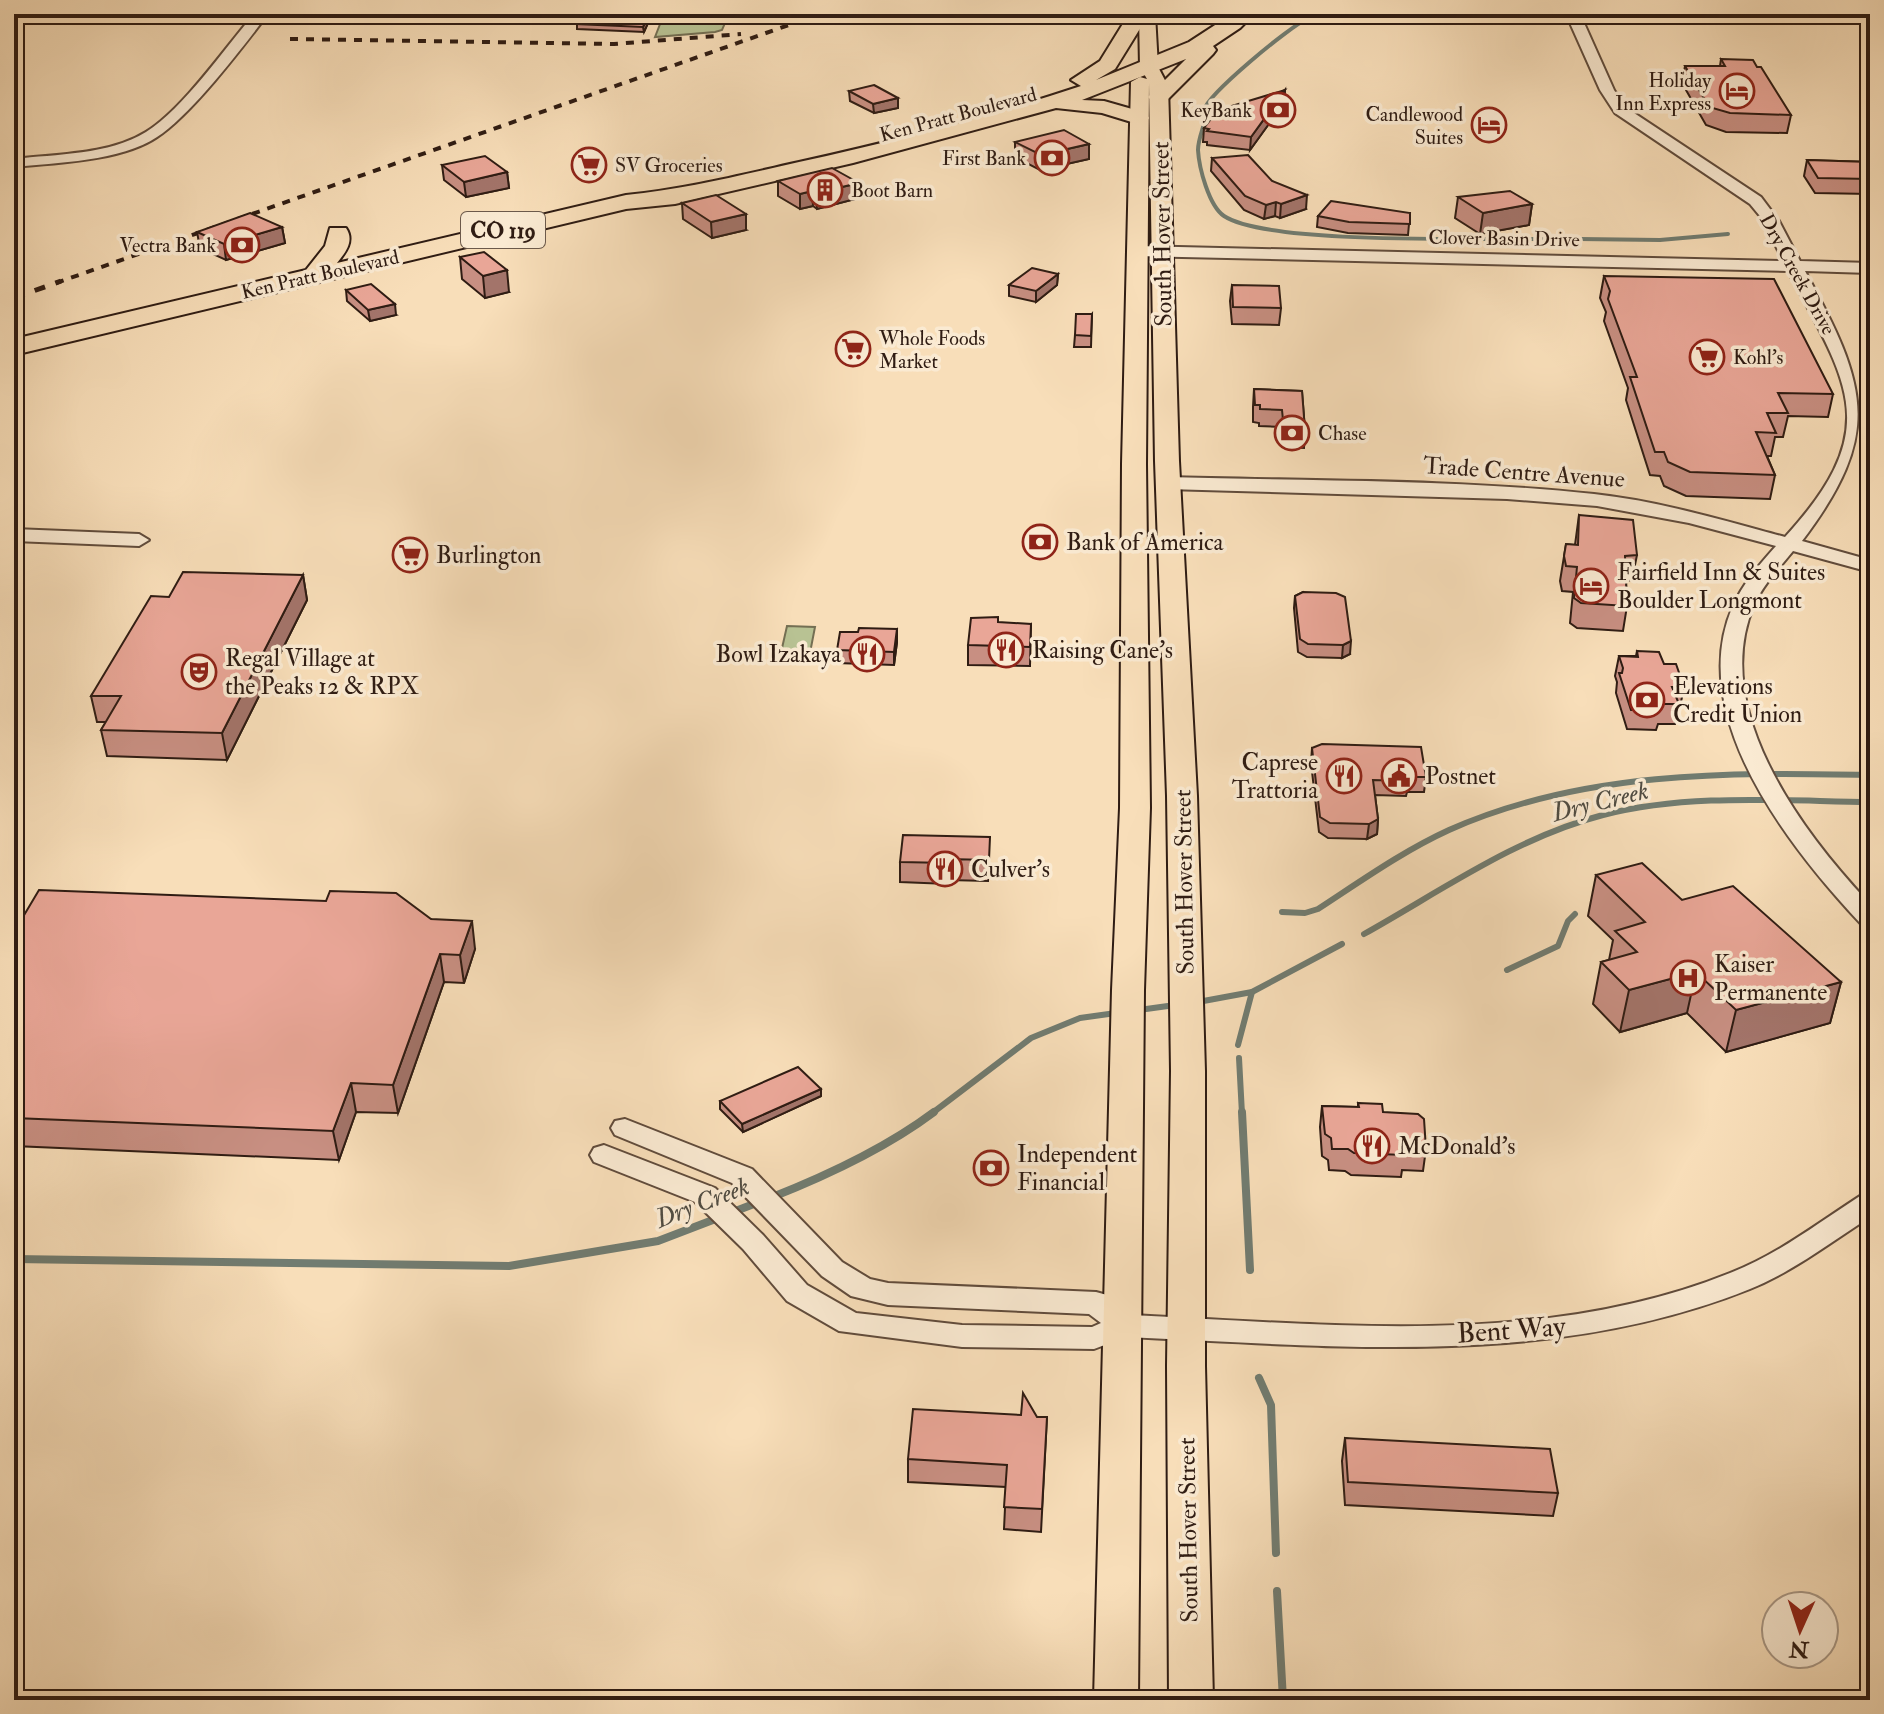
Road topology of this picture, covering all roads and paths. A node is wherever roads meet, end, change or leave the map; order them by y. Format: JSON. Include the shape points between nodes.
{"nodes":[{"id":1,"x":261,"y":14,"type":"edge"},
{"id":2,"x":1139,"y":14,"type":"edge"},
{"id":3,"x":1147,"y":14,"type":"edge"},
{"id":4,"x":1212,"y":14,"type":"edge"},
{"id":5,"x":1244,"y":14,"type":"edge"},
{"id":6,"x":1573,"y":14,"type":"edge"},
{"id":7,"x":1217,"y":35,"type":"junction"},
{"id":8,"x":1148,"y":60,"type":"junction"},
{"id":9,"x":1081,"y":80,"type":"junction"},
{"id":10,"x":1159,"y":97,"type":"junction"},
{"id":11,"x":1046,"y":105,"type":"junction"},
{"id":12,"x":1138,"y":118,"type":"junction"},
{"id":13,"x":14,"y":163,"type":"edge"},
{"id":14,"x":626,"y":202,"type":"junction"},
{"id":15,"x":338,"y":233,"type":"dead end"},
{"id":16,"x":1137,"y":251,"type":"junction"},
{"id":17,"x":1163,"y":252,"type":"junction"},
{"id":18,"x":1794,"y":266,"type":"junction"},
{"id":19,"x":1870,"y":268,"type":"edge"},
{"id":20,"x":316,"y":274,"type":"junction"},
{"id":21,"x":14,"y":347,"type":"edge"},
{"id":22,"x":1134,"y":482,"type":"junction"},
{"id":23,"x":1167,"y":483,"type":"junction"},
{"id":24,"x":14,"y":535,"type":"edge"},
{"id":25,"x":139,"y":540,"type":"dead end"},
{"id":26,"x":1788,"y":543,"type":"junction"},
{"id":27,"x":1870,"y":566,"type":"edge"},
{"id":28,"x":1870,"y":919,"type":"edge"},
{"id":29,"x":625,"y":1128,"type":"dead end"},
{"id":30,"x":604,"y":1155,"type":"dead end"},
{"id":31,"x":1870,"y":1203,"type":"edge"},
{"id":32,"x":1124,"y":1326,"type":"junction"},
{"id":33,"x":1186,"y":1328,"type":"junction"},
{"id":34,"x":1116,"y":1700,"type":"edge"},
{"id":35,"x":1191,"y":1700,"type":"edge"}],
"edges":[{"from":1,"to":13,"type":"street","via":[[175,115],[150,136],[98,154]]},
{"from":2,"to":9,"type":"highway","via":[[1108,65]]},
{"from":3,"to":8,"type":"main road","name":"South Hover Street"},
{"from":4,"to":8,"type":"highway","number":"CO 119"},
{"from":5,"to":7,"type":"highway","number":"CO 119"},
{"from":6,"to":18,"type":"street","name":"Dry Creek Drive","via":[[1616,105],[1756,201]]},
{"from":7,"to":8,"type":"highway","number":"CO 119"},
{"from":7,"to":10,"type":"highway"},
{"from":8,"to":9,"type":"highway","name":"Ken Pratt Boulevard","number":"CO 119"},
{"from":8,"to":10,"type":"main road","name":"South Hover Street"},
{"from":8,"to":11,"type":"highway","name":"Ken Pratt Boulevard","number":"CO 119"},
{"from":8,"to":12,"type":"main road","name":"South Hover Street","via":[[1139,86]]},
{"from":9,"to":14,"type":"highway","name":"Ken Pratt Boulevard","number":"CO 119","via":[[962,115],[660,187]]},
{"from":10,"to":17,"type":"main road","name":"South Hover Street"},
{"from":11,"to":12,"type":"highway","via":[[1104,107]]},
{"from":11,"to":14,"type":"highway","name":"Ken Pratt Boulevard","number":"CO 119","via":[[675,197]]},
{"from":12,"to":16,"type":"main road","name":"South Hover Street"},
{"from":14,"to":20,"type":"highway","name":"Ken Pratt Boulevard","number":"CO 119"},
{"from":15,"to":20,"type":"highway","via":[[337,247]]},
{"from":16,"to":17,"type":"street","name":"Clover Basin Drive"},
{"from":16,"to":22,"type":"main road","name":"South Hover Street"},
{"from":17,"to":18,"type":"street","name":"Clover Basin Drive"},
{"from":17,"to":23,"type":"main road","name":"South Hover Street"},
{"from":18,"to":19,"type":"street","name":"Clover Basin Drive"},
{"from":18,"to":26,"type":"street","name":"Dry Creek Drive","via":[[1850,376],[1858,419],[1853,453],[1841,480]]},
{"from":20,"to":21,"type":"highway","name":"Ken Pratt Boulevard","number":"CO 119"},
{"from":22,"to":23,"type":"main road"},
{"from":22,"to":32,"type":"main road","name":"South Hover Street","via":[[1135,808]]},
{"from":23,"to":26,"type":"street","name":"Trade Centre Avenue","via":[[1575,497],[1673,512]]},
{"from":23,"to":33,"type":"main road","name":"South Hover Street","via":[[1182,782]]},
{"from":24,"to":25,"type":"street"},
{"from":26,"to":27,"type":"street","name":"Trade Centre Avenue"},
{"from":26,"to":28,"type":"street","name":"Dry Creek Drive","via":[[1747,597],[1734,636],[1737,710],[1775,802]]},
{"from":29,"to":32,"type":"street","via":[[742,1176],[832,1269],[861,1288],[888,1294],[1096,1303]]},
{"from":30,"to":32,"type":"street","name":"Bent Way","via":[[705,1195],[797,1293],[850,1323],[991,1337],[1094,1338]]},
{"from":31,"to":33,"type":"street","name":"Bent Way","via":[[1745,1279],[1643,1313],[1561,1326],[1424,1335]]},
{"from":32,"to":33,"type":"street","name":"Bent Way"},
{"from":32,"to":34,"type":"main road","name":"South Hover Street"},
{"from":33,"to":35,"type":"main road","name":"South Hover Street"}]}
